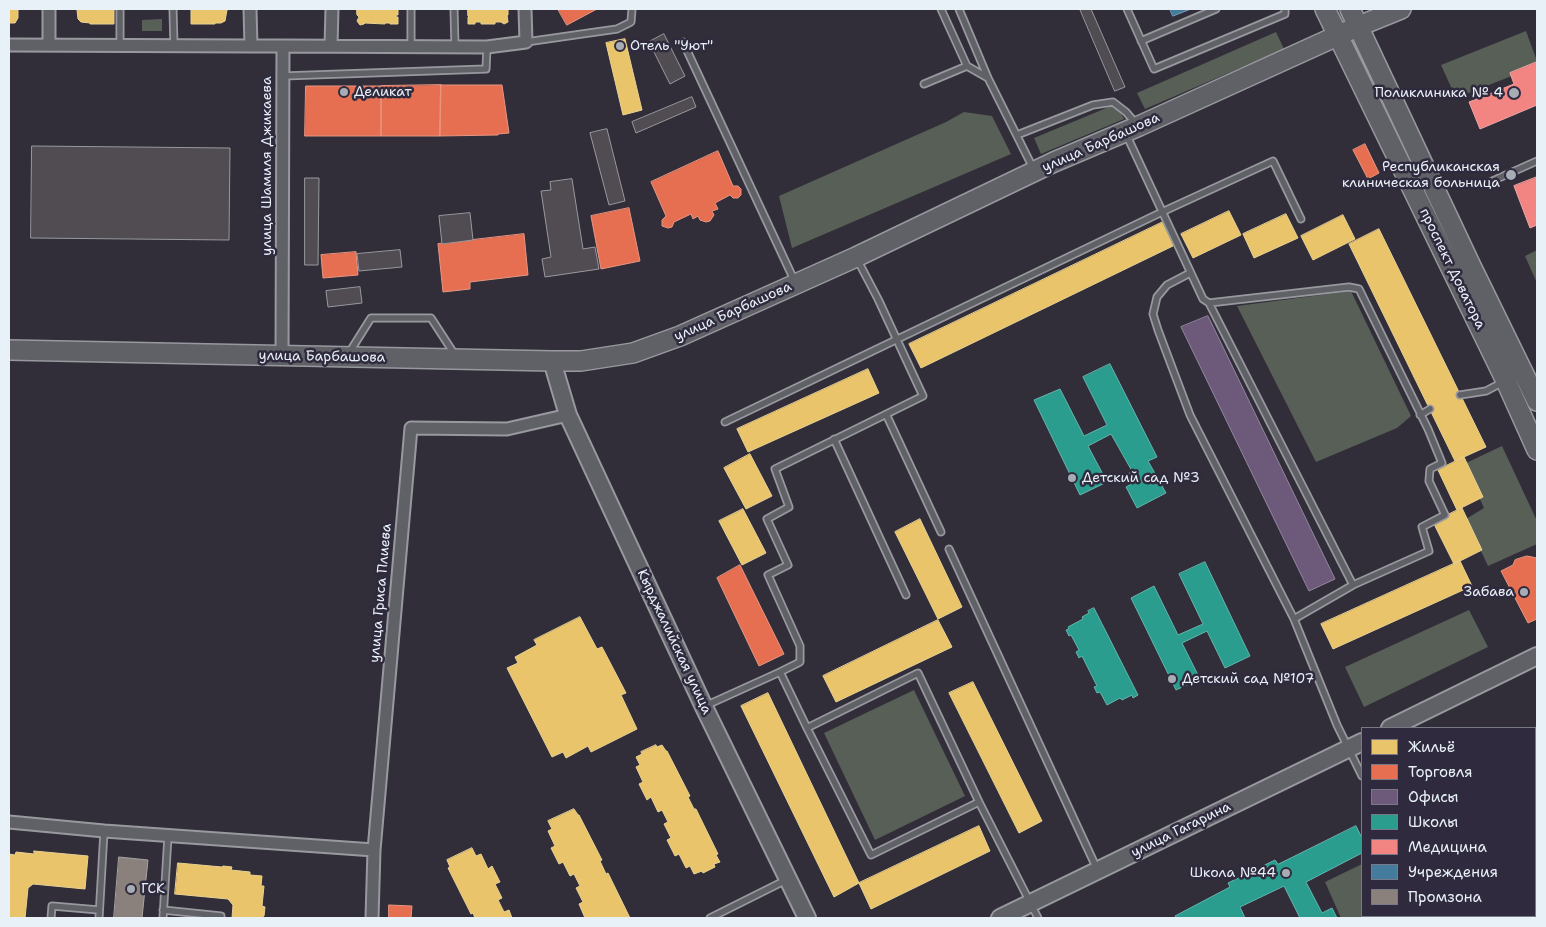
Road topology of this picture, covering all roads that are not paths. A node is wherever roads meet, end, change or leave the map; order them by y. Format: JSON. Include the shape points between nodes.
{"nodes":[{"id":1,"x":49,"y":9,"type":"edge"},
{"id":2,"x":120,"y":9,"type":"edge"},
{"id":3,"x":173,"y":9,"type":"edge"},
{"id":4,"x":250,"y":9,"type":"edge"},
{"id":5,"x":332,"y":9,"type":"edge"},
{"id":6,"x":410,"y":9,"type":"edge"},
{"id":7,"x":454,"y":9,"type":"edge"},
{"id":8,"x":526,"y":9,"type":"edge"},
{"id":9,"x":632,"y":9,"type":"edge"},
{"id":10,"x":941,"y":9,"type":"edge"},
{"id":11,"x":959,"y":9,"type":"edge"},
{"id":12,"x":1127,"y":9,"type":"edge"},
{"id":13,"x":1216,"y":9,"type":"edge"},
{"id":14,"x":1285,"y":9,"type":"edge"},
{"id":15,"x":1325,"y":9,"type":"edge"},
{"id":16,"x":1350,"y":9,"type":"edge"},
{"id":17,"x":1401,"y":9,"type":"edge"},
{"id":18,"x":1359,"y":26,"type":"junction"},
{"id":19,"x":1339,"y":36,"type":"junction"},
{"id":20,"x":1141,"y":40,"type":"junction"},
{"id":21,"x":526,"y":42,"type":"junction"},
{"id":22,"x":683,"y":42,"type":"dead end"},
{"id":23,"x":49,"y":44,"type":"junction"},
{"id":24,"x":9,"y":45,"type":"edge"},
{"id":25,"x":120,"y":45,"type":"junction"},
{"id":26,"x":174,"y":46,"type":"junction"},
{"id":27,"x":251,"y":46,"type":"junction"},
{"id":28,"x":283,"y":46,"type":"junction"},
{"id":29,"x":331,"y":46,"type":"junction"},
{"id":30,"x":411,"y":46,"type":"junction"},
{"id":31,"x":455,"y":47,"type":"junction"},
{"id":32,"x":487,"y":47,"type":"junction"},
{"id":33,"x":967,"y":66,"type":"junction"},
{"id":34,"x":283,"y":76,"type":"junction"},
{"id":35,"x":988,"y":78,"type":"junction"},
{"id":36,"x":924,"y":84,"type":"dead end"},
{"id":37,"x":1132,"y":129,"type":"junction"},
{"id":38,"x":1017,"y":135,"type":"junction"},
{"id":39,"x":1537,"y":161,"type":"edge"},
{"id":40,"x":1035,"y":172,"type":"junction"},
{"id":41,"x":1490,"y":182,"type":"dead end"},
{"id":42,"x":1162,"y":212,"type":"junction"},
{"id":43,"x":1301,"y":219,"type":"dead end"},
{"id":44,"x":856,"y":257,"type":"junction"},
{"id":45,"x":1190,"y":273,"type":"junction"},
{"id":46,"x":796,"y":284,"type":"junction"},
{"id":47,"x":1209,"y":303,"type":"junction"},
{"id":48,"x":896,"y":340,"type":"junction"},
{"id":49,"x":9,"y":350,"type":"edge"},
{"id":50,"x":282,"y":356,"type":"junction"},
{"id":51,"x":347,"y":356,"type":"junction"},
{"id":52,"x":457,"y":359,"type":"junction"},
{"id":53,"x":552,"y":361,"type":"junction"},
{"id":54,"x":1506,"y":381,"type":"junction"},
{"id":55,"x":1460,"y":395,"type":"dead end"},
{"id":56,"x":1537,"y":402,"type":"edge"},
{"id":57,"x":1430,"y":409,"type":"dead end"},
{"id":58,"x":886,"y":414,"type":"junction"},
{"id":59,"x":568,"y":415,"type":"junction"},
{"id":60,"x":1420,"y":415,"type":"junction"},
{"id":61,"x":725,"y":422,"type":"dead end"},
{"id":62,"x":834,"y":439,"type":"junction"},
{"id":63,"x":1537,"y":450,"type":"edge"},
{"id":64,"x":942,"y":532,"type":"dead end"},
{"id":65,"x":949,"y":549,"type":"dead end"},
{"id":66,"x":1353,"y":586,"type":"junction"},
{"id":67,"x":906,"y":595,"type":"dead end"},
{"id":68,"x":1294,"y":619,"type":"junction"},
{"id":69,"x":1537,"y":656,"type":"edge"},
{"id":70,"x":780,"y":672,"type":"junction"},
{"id":71,"x":704,"y":707,"type":"junction"},
{"id":72,"x":1392,"y":727,"type":"edge"},
{"id":73,"x":807,"y":728,"type":"junction"},
{"id":74,"x":1356,"y":745,"type":"edge"},
{"id":75,"x":1361,"y":771,"type":"edge"},
{"id":76,"x":979,"y":802,"type":"junction"},
{"id":77,"x":9,"y":822,"type":"edge"},
{"id":78,"x":104,"y":831,"type":"junction"},
{"id":79,"x":168,"y":836,"type":"junction"},
{"id":80,"x":374,"y":850,"type":"junction"},
{"id":81,"x":1098,"y":871,"type":"junction"},
{"id":82,"x":788,"y":879,"type":"junction"},
{"id":83,"x":1031,"y":903,"type":"junction"},
{"id":84,"x":99,"y":910,"type":"junction"},
{"id":85,"x":163,"y":910,"type":"junction"},
{"id":86,"x":51,"y":918,"type":"edge"},
{"id":87,"x":98,"y":918,"type":"edge"},
{"id":88,"x":163,"y":918,"type":"edge"},
{"id":89,"x":221,"y":918,"type":"edge"},
{"id":90,"x":372,"y":918,"type":"edge"},
{"id":91,"x":710,"y":918,"type":"edge"},
{"id":92,"x":807,"y":918,"type":"edge"},
{"id":93,"x":1000,"y":918,"type":"edge"},
{"id":94,"x":1038,"y":918,"type":"edge"}],
"edges":[{"from":1,"to":23,"type":"street"},
{"from":2,"to":25,"type":"lane"},
{"from":3,"to":26,"type":"lane"},
{"from":4,"to":27,"type":"street"},
{"from":5,"to":29,"type":"street"},
{"from":6,"to":30,"type":"lane"},
{"from":7,"to":31,"type":"lane"},
{"from":8,"to":21,"type":"street"},
{"from":9,"to":21,"type":"lane","via":[[631,22],[617,29]]},
{"from":10,"to":33,"type":"lane"},
{"from":11,"to":35,"type":"lane"},
{"from":12,"to":20,"type":"lane"},
{"from":13,"to":20,"type":"lane"},
{"from":14,"to":20,"type":"lane","via":[[1285,14],[1154,69]]},
{"from":15,"to":19,"type":"main road","name":"проспект Доватора"},
{"from":16,"to":18,"type":"main road","name":"проспект Доватора"},
{"from":17,"to":18,"type":"main road","name":"улица Барбашова"},
{"from":18,"to":19,"type":"main road","name":"улица Барбашова"},
{"from":18,"to":56,"type":"main road","name":"проспект Доватора"},
{"from":19,"to":37,"type":"main road","name":"улица Барбашова"},
{"from":19,"to":54,"type":"main road","name":"проспект Доватора"},
{"from":21,"to":32,"type":"street"},
{"from":22,"to":46,"type":"lane"},
{"from":23,"to":24,"type":"street"},
{"from":23,"to":25,"type":"street"},
{"from":25,"to":26,"type":"street"},
{"from":26,"to":27,"type":"street"},
{"from":27,"to":28,"type":"street"},
{"from":28,"to":29,"type":"street"},
{"from":28,"to":34,"type":"street","name":"улица Шамиля Джикаева"},
{"from":29,"to":30,"type":"street"},
{"from":30,"to":31,"type":"street"},
{"from":31,"to":32,"type":"street"},
{"from":32,"to":34,"type":"lane","via":[[486,70]]},
{"from":33,"to":35,"type":"lane"},
{"from":33,"to":36,"type":"lane"},
{"from":34,"to":50,"type":"street","name":"улица Шамиля Джикаева"},
{"from":35,"to":38,"type":"lane"},
{"from":37,"to":38,"type":"lane","via":[[1126,112],[1113,102],[1093,105]]},
{"from":37,"to":40,"type":"main road","name":"улица Барбашова"},
{"from":37,"to":42,"type":"lane"},
{"from":38,"to":40,"type":"lane"},
{"from":39,"to":41,"type":"lane"},
{"from":40,"to":44,"type":"main road","name":"улица Барбашова"},
{"from":42,"to":43,"type":"lane","via":[[1273,161]]},
{"from":42,"to":45,"type":"lane"},
{"from":42,"to":48,"type":"lane"},
{"from":44,"to":46,"type":"main road","name":"улица Барбашова"},
{"from":44,"to":48,"type":"lane"},
{"from":45,"to":47,"type":"lane","via":[[1203,300]]},
{"from":45,"to":68,"type":"lane","via":[[1166,285],[1157,297],[1154,314],[1158,330],[1190,415]]},
{"from":46,"to":53,"type":"main road","name":"улица Барбашова","via":[[680,336],[633,353],[581,361]]},
{"from":47,"to":60,"type":"lane","via":[[1349,287],[1359,289]]},
{"from":47,"to":66,"type":"lane"},
{"from":48,"to":58,"type":"lane","via":[[923,396]]},
{"from":48,"to":61,"type":"lane"},
{"from":49,"to":50,"type":"main road","name":"улица Барбашова"},
{"from":50,"to":51,"type":"main road","name":"улица Барбашова"},
{"from":51,"to":52,"type":"main road","name":"улица Барбашова"},
{"from":51,"to":52,"type":"lane","via":[[371,318],[431,318]]},
{"from":52,"to":53,"type":"main road","name":"улица Барбашова"},
{"from":53,"to":59,"type":"street","name":"Кырджалийская улица"},
{"from":54,"to":55,"type":"lane","via":[[1486,391]]},
{"from":54,"to":63,"type":"main road","name":"проспект Доватора"},
{"from":57,"to":60,"type":"lane"},
{"from":58,"to":62,"type":"lane"},
{"from":58,"to":64,"type":"lane"},
{"from":59,"to":71,"type":"street","name":"Кырджалийская улица"},
{"from":59,"to":80,"type":"street","name":"улица Гриса Плиева","via":[[507,429],[411,428]]},
{"from":60,"to":66,"type":"lane","via":[[1442,463],[1430,469],[1429,481],[1445,515],[1422,526],[1430,551]]},
{"from":62,"to":67,"type":"lane"},
{"from":62,"to":70,"type":"lane","via":[[774,469],[789,507],[767,519],[788,565],[768,576],[800,646],[800,662]]},
{"from":65,"to":81,"type":"lane"},
{"from":66,"to":68,"type":"lane"},
{"from":68,"to":74,"type":"lane","via":[[1337,725]]},
{"from":69,"to":72,"type":"street"},
{"from":70,"to":71,"type":"lane"},
{"from":70,"to":73,"type":"lane"},
{"from":71,"to":82,"type":"street","name":"Кырджалийская улица"},
{"from":73,"to":76,"type":"lane","via":[[871,855]]},
{"from":73,"to":76,"type":"lane","via":[[918,673]]},
{"from":74,"to":75,"type":"lane"},
{"from":74,"to":81,"type":"street","name":"улица Гагарина"},
{"from":76,"to":83,"type":"lane"},
{"from":77,"to":78,"type":"street"},
{"from":78,"to":79,"type":"street"},
{"from":78,"to":84,"type":"lane"},
{"from":79,"to":80,"type":"street"},
{"from":79,"to":85,"type":"lane"},
{"from":80,"to":90,"type":"street","name":"улица Гриса Плиева"},
{"from":81,"to":83,"type":"street","name":"улица Гагарина"},
{"from":82,"to":91,"type":"lane"},
{"from":82,"to":92,"type":"street","name":"Кырджалийская улица"},
{"from":83,"to":93,"type":"street","name":"улица Гагарина"},
{"from":83,"to":94,"type":"lane"},
{"from":84,"to":86,"type":"lane","via":[[52,906]]},
{"from":84,"to":87,"type":"lane"},
{"from":85,"to":88,"type":"lane"},
{"from":85,"to":89,"type":"lane"}]}
